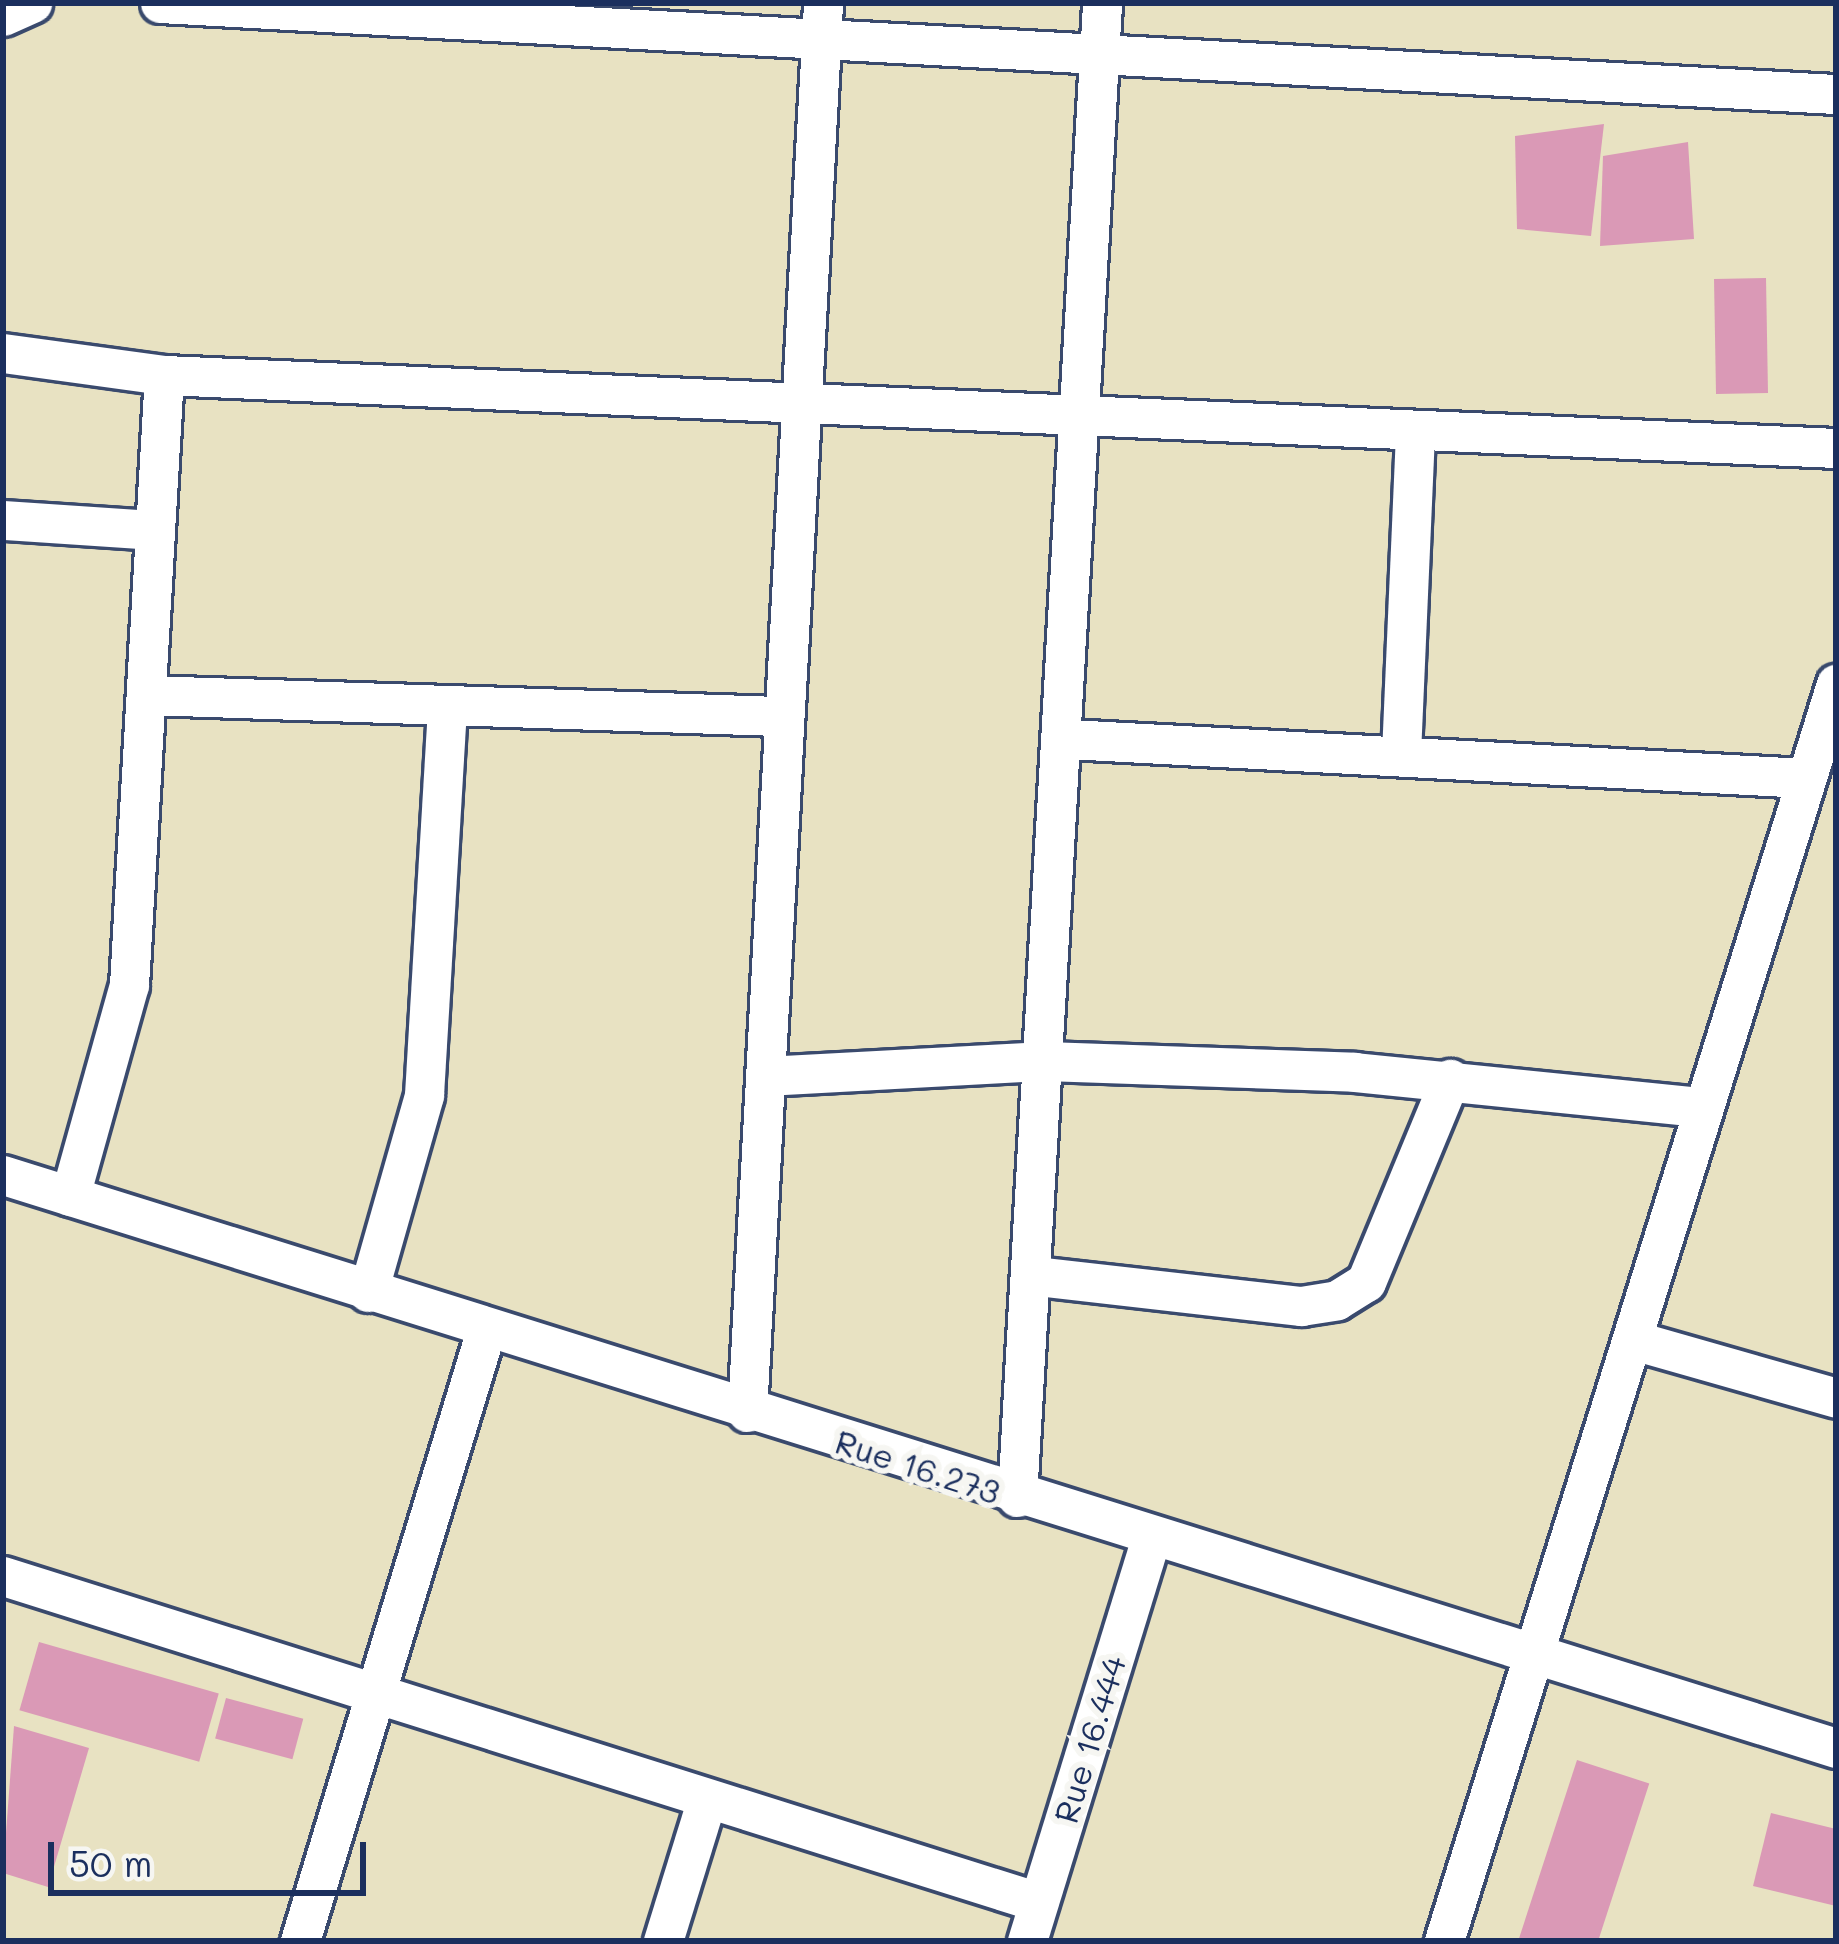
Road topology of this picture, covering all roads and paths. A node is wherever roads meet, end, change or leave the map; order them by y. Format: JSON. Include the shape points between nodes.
{"nodes":[{"id":1,"x":32,"y":3,"type":"edge"},
{"id":2,"x":162,"y":3,"type":"edge"},
{"id":3,"x":1102,"y":3,"type":"edge"},
{"id":4,"x":3,"y":16,"type":"edge"},
{"id":5,"x":822,"y":22,"type":"edge"},
{"id":6,"x":1100,"y":54,"type":"junction"},
{"id":7,"x":1836,"y":94,"type":"edge"},
{"id":8,"x":3,"y":352,"type":"edge"},
{"id":9,"x":164,"y":375,"type":"junction"},
{"id":10,"x":797,"y":398,"type":"junction"},
{"id":11,"x":1082,"y":414,"type":"junction"},
{"id":12,"x":1415,"y":430,"type":"junction"},
{"id":13,"x":1836,"y":448,"type":"edge"},
{"id":14,"x":3,"y":520,"type":"edge"},
{"id":15,"x":155,"y":530,"type":"junction"},
{"id":16,"x":148,"y":695,"type":"junction"},
{"id":17,"x":447,"y":707,"type":"junction"},
{"id":18,"x":1832,"y":709,"type":"edge"},
{"id":19,"x":777,"y":716,"type":"junction"},
{"id":20,"x":1068,"y":739,"type":"junction"},
{"id":21,"x":1401,"y":754,"type":"junction"},
{"id":22,"x":1806,"y":778,"type":"junction"},
{"id":23,"x":1046,"y":1061,"type":"junction"},
{"id":24,"x":765,"y":1076,"type":"junction"},
{"id":25,"x":1450,"y":1079,"type":"junction"},
{"id":26,"x":1702,"y":1107,"type":"junction"},
{"id":27,"x":3,"y":1175,"type":"edge"},
{"id":28,"x":70,"y":1196,"type":"junction"},
{"id":29,"x":1036,"y":1276,"type":"junction"},
{"id":30,"x":368,"y":1292,"type":"junction"},
{"id":31,"x":486,"y":1330,"type":"junction"},
{"id":32,"x":1633,"y":1340,"type":"junction"},
{"id":33,"x":1836,"y":1398,"type":"edge"},
{"id":34,"x":747,"y":1412,"type":"junction"},
{"id":35,"x":1017,"y":1498,"type":"junction"},
{"id":36,"x":1151,"y":1538,"type":"junction"},
{"id":37,"x":5,"y":1586,"type":"edge"},
{"id":38,"x":1535,"y":1656,"type":"junction"},
{"id":39,"x":381,"y":1692,"type":"junction"},
{"id":40,"x":1836,"y":1748,"type":"edge"},
{"id":41,"x":706,"y":1802,"type":"junction"},
{"id":42,"x":1038,"y":1902,"type":"junction"},
{"id":43,"x":300,"y":1941,"type":"edge"},
{"id":44,"x":663,"y":1941,"type":"edge"},
{"id":45,"x":1027,"y":1941,"type":"edge"},
{"id":46,"x":1444,"y":1941,"type":"edge"}],
"edges":[{"from":1,"to":4,"type":"street"},
{"from":2,"to":5,"type":"street"},
{"from":3,"to":6,"type":"street"},
{"from":5,"to":6,"type":"street"},
{"from":5,"to":10,"type":"street"},
{"from":6,"to":7,"type":"street"},
{"from":6,"to":11,"type":"street"},
{"from":8,"to":9,"type":"street"},
{"from":9,"to":10,"type":"street"},
{"from":9,"to":15,"type":"street"},
{"from":10,"to":11,"type":"street"},
{"from":10,"to":19,"type":"street"},
{"from":11,"to":12,"type":"street"},
{"from":11,"to":20,"type":"street"},
{"from":12,"to":13,"type":"street"},
{"from":12,"to":21,"type":"street"},
{"from":14,"to":15,"type":"street"},
{"from":15,"to":16,"type":"street"},
{"from":16,"to":17,"type":"street"},
{"from":16,"to":28,"type":"street","via":[[129,986]]},
{"from":17,"to":19,"type":"street"},
{"from":17,"to":30,"type":"street","via":[[424,1095]]},
{"from":18,"to":22,"type":"street"},
{"from":19,"to":24,"type":"street"},
{"from":20,"to":21,"type":"street"},
{"from":20,"to":23,"type":"street"},
{"from":21,"to":22,"type":"street"},
{"from":22,"to":26,"type":"street"},
{"from":23,"to":24,"type":"street"},
{"from":23,"to":25,"type":"street"},
{"from":23,"to":29,"type":"street"},
{"from":24,"to":34,"type":"street"},
{"from":25,"to":26,"type":"street"},
{"from":25,"to":29,"type":"street","via":[[1366,1282],[1336,1300],[1300,1306]]},
{"from":26,"to":32,"type":"street"},
{"from":27,"to":28,"type":"street","name":"Rue 16.273"},
{"from":28,"to":30,"type":"street","name":"Rue 16.273"},
{"from":29,"to":35,"type":"street"},
{"from":30,"to":31,"type":"street","name":"Rue 16.273"},
{"from":31,"to":34,"type":"street","name":"Rue 16.273"},
{"from":31,"to":39,"type":"street"},
{"from":32,"to":33,"type":"street"},
{"from":32,"to":38,"type":"street"},
{"from":34,"to":35,"type":"street","name":"Rue 16.273"},
{"from":35,"to":36,"type":"street","name":"Rue 16.273"},
{"from":36,"to":38,"type":"street","name":"Rue 16.273"},
{"from":36,"to":42,"type":"street","name":"Rue 16.444"},
{"from":37,"to":39,"type":"street"},
{"from":38,"to":40,"type":"street","name":"Rue 16.273"},
{"from":38,"to":46,"type":"street"},
{"from":39,"to":41,"type":"street"},
{"from":39,"to":43,"type":"street"},
{"from":41,"to":42,"type":"street"},
{"from":41,"to":44,"type":"street"},
{"from":42,"to":45,"type":"street","name":"Rue 16.444"}]}
